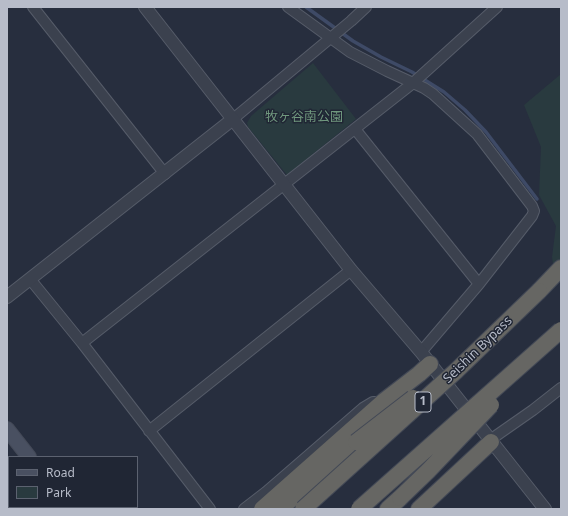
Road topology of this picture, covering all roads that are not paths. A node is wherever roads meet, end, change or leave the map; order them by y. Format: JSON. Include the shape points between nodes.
{"nodes":[{"id":1,"x":32,"y":7,"type":"edge"},
{"id":2,"x":145,"y":7,"type":"edge"},
{"id":3,"x":288,"y":7,"type":"edge"},
{"id":4,"x":366,"y":7,"type":"edge"},
{"id":5,"x":497,"y":7,"type":"edge"},
{"id":6,"x":331,"y":39,"type":"junction"},
{"id":7,"x":413,"y":83,"type":"junction"},
{"id":8,"x":234,"y":119,"type":"junction"},
{"id":9,"x":355,"y":129,"type":"junction"},
{"id":10,"x":165,"y":174,"type":"junction"},
{"id":11,"x":284,"y":185,"type":"junction"},
{"id":12,"x":561,"y":268,"type":"edge"},
{"id":13,"x":351,"y":270,"type":"junction"},
{"id":14,"x":30,"y":279,"type":"junction"},
{"id":15,"x":479,"y":284,"type":"junction"},
{"id":16,"x":539,"y":291,"type":"junction"},
{"id":17,"x":7,"y":297,"type":"edge"},
{"id":18,"x":561,"y":330,"type":"edge"},
{"id":19,"x":82,"y":343,"type":"junction"},
{"id":20,"x":426,"y":358,"type":"junction"},
{"id":21,"x":561,"y":388,"type":"edge"},
{"id":22,"x":384,"y":402,"type":"junction"},
{"id":23,"x":7,"y":429,"type":"edge"},
{"id":24,"x":149,"y":431,"type":"junction"},
{"id":25,"x":490,"y":441,"type":"junction"},
{"id":26,"x":28,"y":456,"type":"edge"},
{"id":27,"x":394,"y":504,"type":"edge"},
{"id":28,"x":210,"y":509,"type":"edge"},
{"id":29,"x":244,"y":509,"type":"edge"},
{"id":30,"x":262,"y":509,"type":"edge"},
{"id":31,"x":280,"y":509,"type":"edge"},
{"id":32,"x":303,"y":509,"type":"edge"},
{"id":33,"x":359,"y":509,"type":"edge"},
{"id":34,"x":419,"y":509,"type":"edge"},
{"id":35,"x":545,"y":509,"type":"edge"}],
"edges":[{"from":1,"to":10,"type":"street"},
{"from":2,"to":8,"type":"street"},
{"from":3,"to":6,"type":"street"},
{"from":4,"to":6,"type":"street"},
{"from":5,"to":7,"type":"street"},
{"from":6,"to":7,"type":"street","via":[[366,61]]},
{"from":6,"to":8,"type":"street"},
{"from":7,"to":9,"type":"street"},
{"from":7,"to":15,"type":"street","via":[[433,94],[477,134],[534,212]]},
{"from":8,"to":10,"type":"street"},
{"from":8,"to":11,"type":"street"},
{"from":9,"to":11,"type":"street"},
{"from":9,"to":15,"type":"street"},
{"from":10,"to":14,"type":"street"},
{"from":11,"to":13,"type":"street"},
{"from":11,"to":19,"type":"street"},
{"from":12,"to":16,"type":"highway","name":"Seishin Bypass","number":"1"},
{"from":13,"to":20,"type":"street"},
{"from":13,"to":24,"type":"street"},
{"from":14,"to":17,"type":"street"},
{"from":14,"to":19,"type":"street"},
{"from":15,"to":20,"type":"street"},
{"from":16,"to":31,"type":"highway","number":"1","bridge":true,"via":[[434,381],[356,442]]},
{"from":16,"to":32,"type":"highway","name":"Seishin Bypass","number":"1","bridge":true,"via":[[456,371]]},
{"from":18,"to":27,"type":"highway","bridge":true},
{"from":18,"to":33,"type":"highway","bridge":true},
{"from":19,"to":24,"type":"street"},
{"from":20,"to":22,"type":"highway","number":"1","via":[[419,374]]},
{"from":20,"to":25,"type":"street"},
{"from":21,"to":25,"type":"street"},
{"from":22,"to":29,"type":"street","via":[[373,402],[363,408]]},
{"from":22,"to":30,"type":"highway","number":"1"},
{"from":23,"to":26,"type":"main road"},
{"from":24,"to":28,"type":"street"},
{"from":25,"to":34,"type":"highway"},
{"from":25,"to":35,"type":"street"}]}
